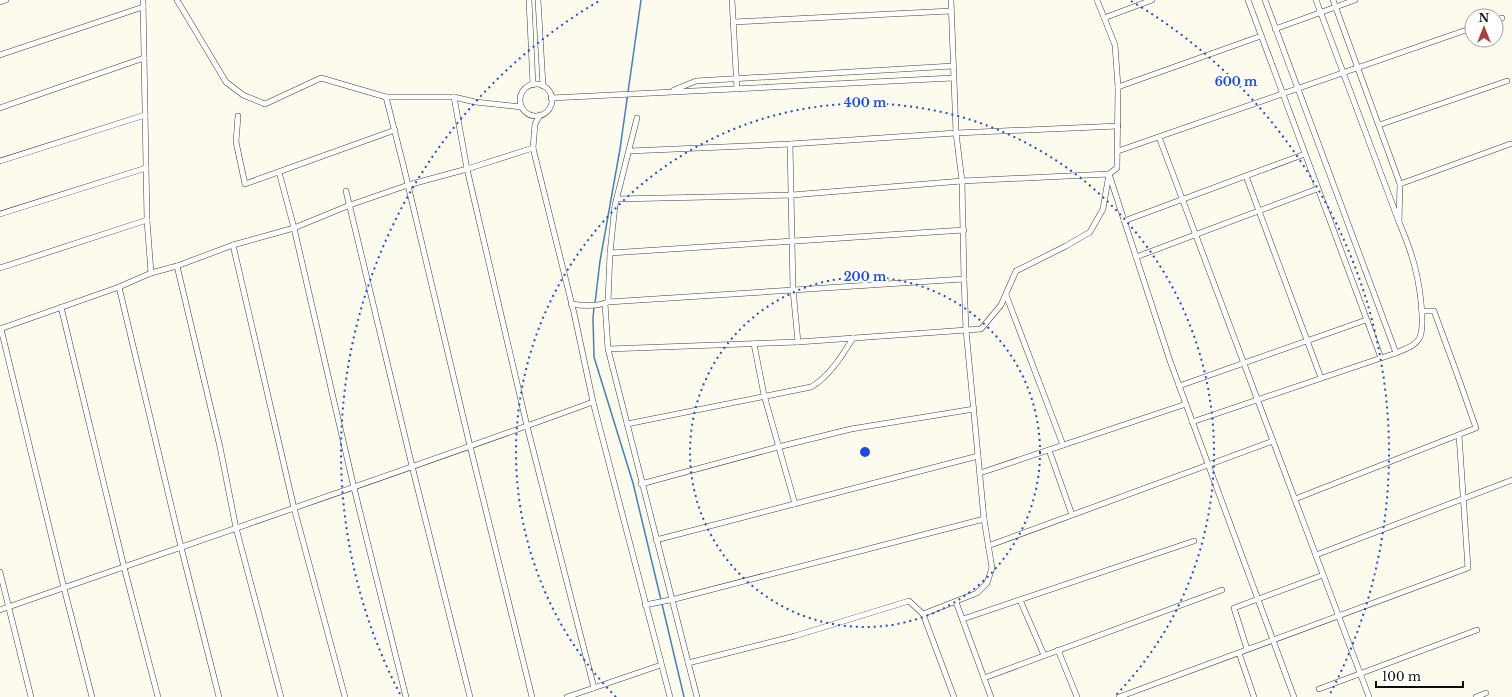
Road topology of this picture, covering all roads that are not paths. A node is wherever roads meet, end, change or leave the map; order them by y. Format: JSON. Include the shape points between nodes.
{"nodes":[{"id":1,"x":6,"y":0,"type":"edge"},
{"id":2,"x":143,"y":0,"type":"edge"},
{"id":3,"x":177,"y":0,"type":"edge"},
{"id":4,"x":529,"y":0,"type":"edge"},
{"id":5,"x":538,"y":0,"type":"edge"},
{"id":6,"x":732,"y":0,"type":"edge"},
{"id":7,"x":950,"y":0,"type":"edge"},
{"id":8,"x":1097,"y":0,"type":"edge"},
{"id":9,"x":1152,"y":0,"type":"edge"},
{"id":10,"x":1248,"y":0,"type":"edge"},
{"id":11,"x":1265,"y":0,"type":"edge"},
{"id":12,"x":1316,"y":0,"type":"edge"},
{"id":13,"x":1333,"y":0,"type":"edge"},
{"id":14,"x":1355,"y":0,"type":"edge"},
{"id":15,"x":0,"y":2,"type":"edge"},
{"id":16,"x":143,"y":7,"type":"junction"},
{"id":17,"x":1336,"y":7,"type":"junction"},
{"id":18,"x":951,"y":11,"type":"junction"},
{"id":19,"x":1321,"y":12,"type":"junction"},
{"id":20,"x":1104,"y":18,"type":"junction"},
{"id":21,"x":734,"y":22,"type":"junction"},
{"id":22,"x":1275,"y":28,"type":"junction"},
{"id":23,"x":1464,"y":31,"type":"edge"},
{"id":24,"x":1261,"y":36,"type":"junction"},
{"id":25,"x":0,"y":54,"type":"edge"},
{"id":26,"x":144,"y":58,"type":"junction"},
{"id":27,"x":953,"y":66,"type":"junction"},
{"id":28,"x":1358,"y":68,"type":"junction"},
{"id":29,"x":1343,"y":73,"type":"junction"},
{"id":30,"x":954,"y":78,"type":"junction"},
{"id":31,"x":736,"y":79,"type":"junction"},
{"id":32,"x":1507,"y":81,"type":"dead end"},
{"id":33,"x":533,"y":85,"type":"junction"},
{"id":34,"x":543,"y":86,"type":"junction"},
{"id":35,"x":737,"y":88,"type":"junction"},
{"id":36,"x":1118,"y":88,"type":"junction"},
{"id":37,"x":1298,"y":89,"type":"junction"},
{"id":38,"x":670,"y":92,"type":"junction"},
{"id":39,"x":1282,"y":94,"type":"junction"},
{"id":40,"x":386,"y":97,"type":"junction"},
{"id":41,"x":454,"y":97,"type":"junction"},
{"id":42,"x":551,"y":98,"type":"junction"},
{"id":43,"x":521,"y":107,"type":"junction"},
{"id":44,"x":0,"y":108,"type":"edge"},
{"id":45,"x":145,"y":114,"type":"junction"},
{"id":46,"x":540,"y":115,"type":"junction"},
{"id":47,"x":238,"y":116,"type":"dead end"},
{"id":48,"x":637,"y":118,"type":"dead end"},
{"id":49,"x":1379,"y":125,"type":"junction"},
{"id":50,"x":1118,"y":126,"type":"junction"},
{"id":51,"x":395,"y":130,"type":"junction"},
{"id":52,"x":956,"y":133,"type":"junction"},
{"id":53,"x":1160,"y":137,"type":"junction"},
{"id":54,"x":790,"y":144,"type":"junction"},
{"id":55,"x":1510,"y":144,"type":"dead end"},
{"id":56,"x":533,"y":148,"type":"junction"},
{"id":57,"x":629,"y":151,"type":"junction"},
{"id":58,"x":1118,"y":151,"type":"junction"},
{"id":59,"x":1305,"y":154,"type":"junction"},
{"id":60,"x":0,"y":161,"type":"edge"},
{"id":61,"x":146,"y":168,"type":"junction"},
{"id":62,"x":467,"y":169,"type":"junction"},
{"id":63,"x":279,"y":172,"type":"junction"},
{"id":64,"x":1109,"y":174,"type":"junction"},
{"id":65,"x":1246,"y":176,"type":"junction"},
{"id":66,"x":962,"y":181,"type":"junction"},
{"id":67,"x":1400,"y":184,"type":"junction"},
{"id":68,"x":408,"y":185,"type":"junction"},
{"id":69,"x":1317,"y":189,"type":"junction"},
{"id":70,"x":346,"y":192,"type":"dead end"},
{"id":71,"x":792,"y":195,"type":"junction"},
{"id":72,"x":616,"y":199,"type":"junction"},
{"id":73,"x":1183,"y":200,"type":"junction"},
{"id":74,"x":350,"y":205,"type":"junction"},
{"id":75,"x":1259,"y":211,"type":"junction"},
{"id":76,"x":0,"y":214,"type":"edge"},
{"id":77,"x":147,"y":220,"type":"junction"},
{"id":78,"x":1124,"y":221,"type":"junction"},
{"id":79,"x":1399,"y":222,"type":"junction"},
{"id":80,"x":294,"y":228,"type":"junction"},
{"id":81,"x":964,"y":230,"type":"junction"},
{"id":82,"x":1196,"y":234,"type":"junction"},
{"id":83,"x":792,"y":240,"type":"junction"},
{"id":84,"x":233,"y":245,"type":"junction"},
{"id":85,"x":610,"y":253,"type":"junction"},
{"id":86,"x":1136,"y":257,"type":"junction"},
{"id":87,"x":177,"y":266,"type":"junction"},
{"id":88,"x":0,"y":268,"type":"edge"},
{"id":89,"x":151,"y":273,"type":"junction"},
{"id":90,"x":964,"y":279,"type":"junction"},
{"id":91,"x":119,"y":287,"type":"junction"},
{"id":92,"x":793,"y":290,"type":"junction"},
{"id":93,"x":1006,"y":295,"type":"junction"},
{"id":94,"x":605,"y":303,"type":"junction"},
{"id":95,"x":571,"y":304,"type":"junction"},
{"id":96,"x":60,"y":307,"type":"junction"},
{"id":97,"x":1422,"y":311,"type":"junction"},
{"id":98,"x":1366,"y":320,"type":"junction"},
{"id":99,"x":0,"y":329,"type":"edge"},
{"id":100,"x":966,"y":330,"type":"junction"},
{"id":101,"x":853,"y":338,"type":"junction"},
{"id":102,"x":1307,"y":340,"type":"junction"},
{"id":103,"x":798,"y":342,"type":"junction"},
{"id":104,"x":754,"y":344,"type":"junction"},
{"id":105,"x":608,"y":349,"type":"junction"},
{"id":106,"x":1396,"y":353,"type":"junction"},
{"id":107,"x":1381,"y":358,"type":"junction"},
{"id":108,"x":1244,"y":363,"type":"junction"},
{"id":109,"x":1321,"y":378,"type":"junction"},
{"id":110,"x":1179,"y":386,"type":"junction"},
{"id":111,"x":764,"y":395,"type":"junction"},
{"id":112,"x":1258,"y":400,"type":"junction"},
{"id":113,"x":594,"y":402,"type":"junction"},
{"id":114,"x":1186,"y":404,"type":"junction"},
{"id":115,"x":974,"y":409,"type":"junction"},
{"id":116,"x":1192,"y":422,"type":"junction"},
{"id":117,"x":627,"y":424,"type":"junction"},
{"id":118,"x":527,"y":426,"type":"junction"},
{"id":119,"x":1459,"y":435,"type":"junction"},
{"id":120,"x":1273,"y":441,"type":"junction"},
{"id":121,"x":1063,"y":445,"type":"junction"},
{"id":122,"x":470,"y":446,"type":"junction"},
{"id":123,"x":778,"y":447,"type":"junction"},
{"id":124,"x":1049,"y":450,"type":"junction"},
{"id":125,"x":978,"y":456,"type":"junction"},
{"id":126,"x":1208,"y":465,"type":"junction"},
{"id":127,"x":412,"y":466,"type":"junction"},
{"id":128,"x":980,"y":473,"type":"junction"},
{"id":129,"x":1512,"y":480,"type":"edge"},
{"id":130,"x":641,"y":484,"type":"junction"},
{"id":131,"x":354,"y":488,"type":"junction"},
{"id":132,"x":1295,"y":499,"type":"junction"},
{"id":133,"x":1463,"y":499,"type":"junction"},
{"id":134,"x":795,"y":504,"type":"junction"},
{"id":135,"x":294,"y":508,"type":"junction"},
{"id":136,"x":1072,"y":515,"type":"junction"},
{"id":137,"x":984,"y":519,"type":"junction"},
{"id":138,"x":236,"y":528,"type":"junction"},
{"id":139,"x":656,"y":540,"type":"junction"},
{"id":140,"x":1194,"y":541,"type":"dead end"},
{"id":141,"x":988,"y":546,"type":"junction"},
{"id":142,"x":181,"y":547,"type":"junction"},
{"id":143,"x":1316,"y":555,"type":"junction"},
{"id":144,"x":124,"y":567,"type":"junction"},
{"id":145,"x":0,"y":572,"type":"edge"},
{"id":146,"x":1324,"y":575,"type":"junction"},
{"id":147,"x":64,"y":588,"type":"junction"},
{"id":148,"x":1222,"y":590,"type":"dead end"},
{"id":149,"x":1258,"y":599,"type":"junction"},
{"id":150,"x":671,"y":600,"type":"junction"},
{"id":151,"x":1020,"y":600,"type":"junction"},
{"id":152,"x":956,"y":602,"type":"junction"},
{"id":153,"x":645,"y":605,"type":"junction"},
{"id":154,"x":9,"y":607,"type":"junction"},
{"id":155,"x":0,"y":610,"type":"edge"},
{"id":156,"x":924,"y":614,"type":"junction"},
{"id":157,"x":1338,"y":615,"type":"junction"},
{"id":158,"x":962,"y":619,"type":"junction"},
{"id":159,"x":1477,"y":630,"type":"dead end"},
{"id":160,"x":1272,"y":639,"type":"junction"},
{"id":161,"x":1247,"y":649,"type":"junction"},
{"id":162,"x":1058,"y":650,"type":"junction"},
{"id":163,"x":1239,"y":653,"type":"junction"},
{"id":164,"x":1044,"y":656,"type":"junction"},
{"id":165,"x":688,"y":663,"type":"junction"},
{"id":166,"x":661,"y":665,"type":"junction"},
{"id":167,"x":1360,"y":673,"type":"junction"},
{"id":168,"x":984,"y":678,"type":"junction"},
{"id":169,"x":594,"y":688,"type":"junction"},
{"id":170,"x":1319,"y":689,"type":"dead end"},
{"id":171,"x":1486,"y":694,"type":"dead end"},
{"id":172,"x":31,"y":697,"type":"edge"},
{"id":173,"x":92,"y":697,"type":"edge"},
{"id":174,"x":158,"y":697,"type":"edge"},
{"id":175,"x":218,"y":697,"type":"edge"},
{"id":176,"x":281,"y":697,"type":"edge"},
{"id":177,"x":345,"y":697,"type":"edge"},
{"id":178,"x":406,"y":697,"type":"edge"},
{"id":179,"x":470,"y":697,"type":"edge"},
{"id":180,"x":532,"y":697,"type":"edge"},
{"id":181,"x":567,"y":697,"type":"edge"},
{"id":182,"x":670,"y":697,"type":"edge"},
{"id":183,"x":697,"y":697,"type":"edge"},
{"id":184,"x":954,"y":697,"type":"edge"},
{"id":185,"x":991,"y":697,"type":"edge"},
{"id":186,"x":1077,"y":697,"type":"edge"},
{"id":187,"x":1118,"y":697,"type":"edge"},
{"id":188,"x":1254,"y":697,"type":"edge"},
{"id":189,"x":1294,"y":697,"type":"edge"},
{"id":190,"x":1369,"y":697,"type":"edge"},
{"id":191,"x":1476,"y":697,"type":"edge"}],
"edges":[{"from":1,"to":15,"type":"street"},
{"from":2,"to":16,"type":"street"},
{"from":3,"to":40,"type":"street","via":[[226,82],[243,95],[265,104],[321,78]]},
{"from":4,"to":33,"type":"street"},
{"from":5,"to":34,"type":"street"},
{"from":6,"to":21,"type":"street"},
{"from":7,"to":18,"type":"street"},
{"from":8,"to":20,"type":"street"},
{"from":9,"to":20,"type":"street"},
{"from":10,"to":24,"type":"street"},
{"from":11,"to":22,"type":"street"},
{"from":12,"to":19,"type":"street"},
{"from":13,"to":17,"type":"street"},
{"from":14,"to":17,"type":"street"},
{"from":16,"to":25,"type":"street"},
{"from":16,"to":26,"type":"street"},
{"from":17,"to":19,"type":"street"},
{"from":17,"to":28,"type":"street"},
{"from":18,"to":21,"type":"street"},
{"from":18,"to":27,"type":"street"},
{"from":19,"to":22,"type":"street"},
{"from":19,"to":29,"type":"street"},
{"from":20,"to":36,"type":"street","via":[[1115,45]]},
{"from":21,"to":31,"type":"street"},
{"from":22,"to":37,"type":"street"},
{"from":23,"to":28,"type":"street"},
{"from":24,"to":36,"type":"street"},
{"from":24,"to":39,"type":"street"},
{"from":26,"to":44,"type":"street"},
{"from":26,"to":45,"type":"street"},
{"from":27,"to":30,"type":"street"},
{"from":27,"to":31,"type":"street"},
{"from":28,"to":29,"type":"street"},
{"from":28,"to":49,"type":"street"},
{"from":29,"to":37,"type":"street"},
{"from":29,"to":79,"type":"street"},
{"from":30,"to":35,"type":"street"},
{"from":30,"to":52,"type":"street"},
{"from":31,"to":35,"type":"street"},
{"from":31,"to":38,"type":"street","via":[[696,81]]},
{"from":32,"to":49,"type":"street"},
{"from":33,"to":34,"type":"street"},
{"from":33,"to":43,"type":"street","via":[[525,89],[521,95]]},
{"from":34,"to":42,"type":"street"},
{"from":35,"to":38,"type":"street"},
{"from":36,"to":50,"type":"street"},
{"from":37,"to":39,"type":"street"},
{"from":37,"to":106,"type":"street"},
{"from":38,"to":42,"type":"street"},
{"from":39,"to":53,"type":"street"},
{"from":39,"to":59,"type":"street"},
{"from":40,"to":41,"type":"street"},
{"from":40,"to":51,"type":"street"},
{"from":41,"to":43,"type":"street"},
{"from":41,"to":62,"type":"street"},
{"from":42,"to":46,"type":"street","via":[[550,107]]},
{"from":43,"to":46,"type":"street","via":[[532,115]]},
{"from":45,"to":60,"type":"street"},
{"from":45,"to":61,"type":"street"},
{"from":46,"to":56,"type":"street","via":[[535,124]]},
{"from":47,"to":63,"type":"street","via":[[236,142],[245,184]]},
{"from":48,"to":57,"type":"street"},
{"from":49,"to":67,"type":"street"},
{"from":50,"to":52,"type":"street"},
{"from":50,"to":58,"type":"street"},
{"from":51,"to":63,"type":"street"},
{"from":51,"to":68,"type":"street"},
{"from":52,"to":54,"type":"street"},
{"from":52,"to":66,"type":"street"},
{"from":53,"to":58,"type":"street"},
{"from":53,"to":73,"type":"street"},
{"from":54,"to":57,"type":"street"},
{"from":54,"to":71,"type":"street"},
{"from":55,"to":67,"type":"street"},
{"from":56,"to":62,"type":"street"},
{"from":56,"to":95,"type":"street"},
{"from":57,"to":72,"type":"street"},
{"from":58,"to":64,"type":"street","via":[[1118,168]]},
{"from":59,"to":65,"type":"street"},
{"from":59,"to":69,"type":"street"},
{"from":61,"to":76,"type":"street"},
{"from":61,"to":77,"type":"street"},
{"from":62,"to":68,"type":"street"},
{"from":62,"to":118,"type":"street"},
{"from":63,"to":80,"type":"street"},
{"from":64,"to":66,"type":"street"},
{"from":64,"to":78,"type":"street"},
{"from":64,"to":93,"type":"street","via":[[1103,208],[1090,232],[1016,271]]},
{"from":65,"to":73,"type":"street"},
{"from":65,"to":75,"type":"street"},
{"from":66,"to":71,"type":"street"},
{"from":66,"to":81,"type":"street"},
{"from":67,"to":79,"type":"street"},
{"from":68,"to":74,"type":"street"},
{"from":68,"to":122,"type":"street"},
{"from":69,"to":75,"type":"street"},
{"from":69,"to":98,"type":"street"},
{"from":70,"to":74,"type":"street"},
{"from":71,"to":72,"type":"street"},
{"from":71,"to":83,"type":"street"},
{"from":72,"to":85,"type":"street"},
{"from":73,"to":78,"type":"street"},
{"from":73,"to":82,"type":"street"},
{"from":74,"to":80,"type":"street"},
{"from":74,"to":127,"type":"street"},
{"from":75,"to":82,"type":"street"},
{"from":75,"to":102,"type":"street"},
{"from":77,"to":88,"type":"street"},
{"from":77,"to":89,"type":"street"},
{"from":78,"to":86,"type":"street"},
{"from":79,"to":97,"type":"street","via":[[1417,272]]},
{"from":80,"to":84,"type":"street"},
{"from":80,"to":131,"type":"street"},
{"from":81,"to":83,"type":"street"},
{"from":81,"to":90,"type":"street"},
{"from":82,"to":86,"type":"street"},
{"from":82,"to":108,"type":"street"},
{"from":83,"to":85,"type":"street"},
{"from":83,"to":92,"type":"street"},
{"from":84,"to":87,"type":"street"},
{"from":84,"to":135,"type":"street"},
{"from":85,"to":94,"type":"street"},
{"from":86,"to":110,"type":"street"},
{"from":87,"to":89,"type":"street"},
{"from":87,"to":138,"type":"street","via":[[220,446]]},
{"from":89,"to":91,"type":"street"},
{"from":90,"to":92,"type":"street"},
{"from":90,"to":100,"type":"street"},
{"from":91,"to":96,"type":"street"},
{"from":91,"to":142,"type":"street"},
{"from":92,"to":94,"type":"street"},
{"from":92,"to":103,"type":"street"},
{"from":93,"to":100,"type":"street","via":[[981,329]]},
{"from":93,"to":121,"type":"street"},
{"from":94,"to":95,"type":"street","via":[[583,306]]},
{"from":94,"to":105,"type":"street"},
{"from":95,"to":113,"type":"street"},
{"from":96,"to":99,"type":"street"},
{"from":96,"to":144,"type":"street"},
{"from":97,"to":106,"type":"street","via":[[1420,338],[1414,345]]},
{"from":97,"to":119,"type":"street","via":[[1434,311],[1476,428]]},
{"from":98,"to":102,"type":"street"},
{"from":98,"to":107,"type":"street"},
{"from":99,"to":147,"type":"street"},
{"from":100,"to":101,"type":"street"},
{"from":100,"to":115,"type":"street"},
{"from":101,"to":103,"type":"street"},
{"from":101,"to":111,"type":"street","via":[[821,381],[811,386]]},
{"from":102,"to":108,"type":"street"},
{"from":102,"to":109,"type":"street"},
{"from":103,"to":104,"type":"street"},
{"from":104,"to":105,"type":"street"},
{"from":104,"to":111,"type":"street"},
{"from":105,"to":117,"type":"street"},
{"from":106,"to":107,"type":"street"},
{"from":107,"to":109,"type":"street"},
{"from":108,"to":110,"type":"street"},
{"from":108,"to":112,"type":"street"},
{"from":109,"to":112,"type":"street"},
{"from":110,"to":114,"type":"street"},
{"from":111,"to":117,"type":"street"},
{"from":111,"to":123,"type":"street"},
{"from":112,"to":116,"type":"street"},
{"from":112,"to":120,"type":"street"},
{"from":113,"to":118,"type":"street"},
{"from":113,"to":153,"type":"street"},
{"from":114,"to":116,"type":"street"},
{"from":114,"to":121,"type":"street"},
{"from":115,"to":123,"type":"street","via":[[851,429]]},
{"from":115,"to":125,"type":"street"},
{"from":116,"to":126,"type":"street"},
{"from":117,"to":130,"type":"street"},
{"from":118,"to":122,"type":"street"},
{"from":118,"to":169,"type":"street"},
{"from":119,"to":132,"type":"street"},
{"from":119,"to":133,"type":"street"},
{"from":120,"to":126,"type":"street"},
{"from":120,"to":132,"type":"street"},
{"from":121,"to":124,"type":"street"},
{"from":122,"to":127,"type":"street"},
{"from":122,"to":180,"type":"street"},
{"from":123,"to":130,"type":"street"},
{"from":123,"to":134,"type":"street"},
{"from":124,"to":128,"type":"street"},
{"from":124,"to":136,"type":"street"},
{"from":125,"to":128,"type":"street"},
{"from":125,"to":134,"type":"street"},
{"from":126,"to":136,"type":"street"},
{"from":126,"to":149,"type":"street"},
{"from":127,"to":131,"type":"street"},
{"from":127,"to":179,"type":"street"},
{"from":128,"to":137,"type":"street"},
{"from":129,"to":133,"type":"street"},
{"from":130,"to":139,"type":"street"},
{"from":131,"to":135,"type":"street"},
{"from":131,"to":178,"type":"street"},
{"from":132,"to":143,"type":"street"},
{"from":133,"to":143,"type":"street"},
{"from":133,"to":157,"type":"street","via":[[1468,568]]},
{"from":134,"to":139,"type":"street"},
{"from":135,"to":138,"type":"street"},
{"from":135,"to":177,"type":"street"},
{"from":136,"to":141,"type":"street"},
{"from":137,"to":141,"type":"street"},
{"from":137,"to":150,"type":"street"},
{"from":138,"to":142,"type":"street"},
{"from":138,"to":176,"type":"street"},
{"from":139,"to":150,"type":"street"},
{"from":140,"to":151,"type":"street"},
{"from":141,"to":152,"type":"street","via":[[992,568],[987,583],[977,593]]},
{"from":142,"to":144,"type":"street"},
{"from":142,"to":175,"type":"street"},
{"from":143,"to":146,"type":"street"},
{"from":144,"to":147,"type":"street"},
{"from":144,"to":174,"type":"street"},
{"from":145,"to":154,"type":"street"},
{"from":146,"to":149,"type":"street"},
{"from":146,"to":157,"type":"street"},
{"from":147,"to":154,"type":"street"},
{"from":147,"to":173,"type":"street"},
{"from":148,"to":162,"type":"street"},
{"from":149,"to":160,"type":"street"},
{"from":149,"to":161,"type":"street","via":[[1234,608]]},
{"from":150,"to":153,"type":"street"},
{"from":150,"to":165,"type":"street"},
{"from":151,"to":158,"type":"street"},
{"from":151,"to":164,"type":"street"},
{"from":152,"to":156,"type":"street"},
{"from":152,"to":158,"type":"street"},
{"from":153,"to":166,"type":"street"},
{"from":154,"to":155,"type":"street"},
{"from":154,"to":172,"type":"street"},
{"from":156,"to":165,"type":"street","via":[[909,602],[795,636]]},
{"from":156,"to":184,"type":"street"},
{"from":157,"to":160,"type":"street"},
{"from":157,"to":167,"type":"street"},
{"from":158,"to":168,"type":"street"},
{"from":159,"to":167,"type":"street"},
{"from":160,"to":161,"type":"street"},
{"from":160,"to":189,"type":"street"},
{"from":161,"to":163,"type":"street"},
{"from":162,"to":164,"type":"street"},
{"from":162,"to":186,"type":"street"},
{"from":163,"to":187,"type":"street"},
{"from":163,"to":188,"type":"street"},
{"from":164,"to":168,"type":"street"},
{"from":165,"to":183,"type":"street"},
{"from":166,"to":169,"type":"street"},
{"from":166,"to":182,"type":"street"},
{"from":167,"to":170,"type":"street"},
{"from":167,"to":190,"type":"street"},
{"from":168,"to":185,"type":"street"},
{"from":169,"to":181,"type":"street"},
{"from":171,"to":191,"type":"street"}]}
